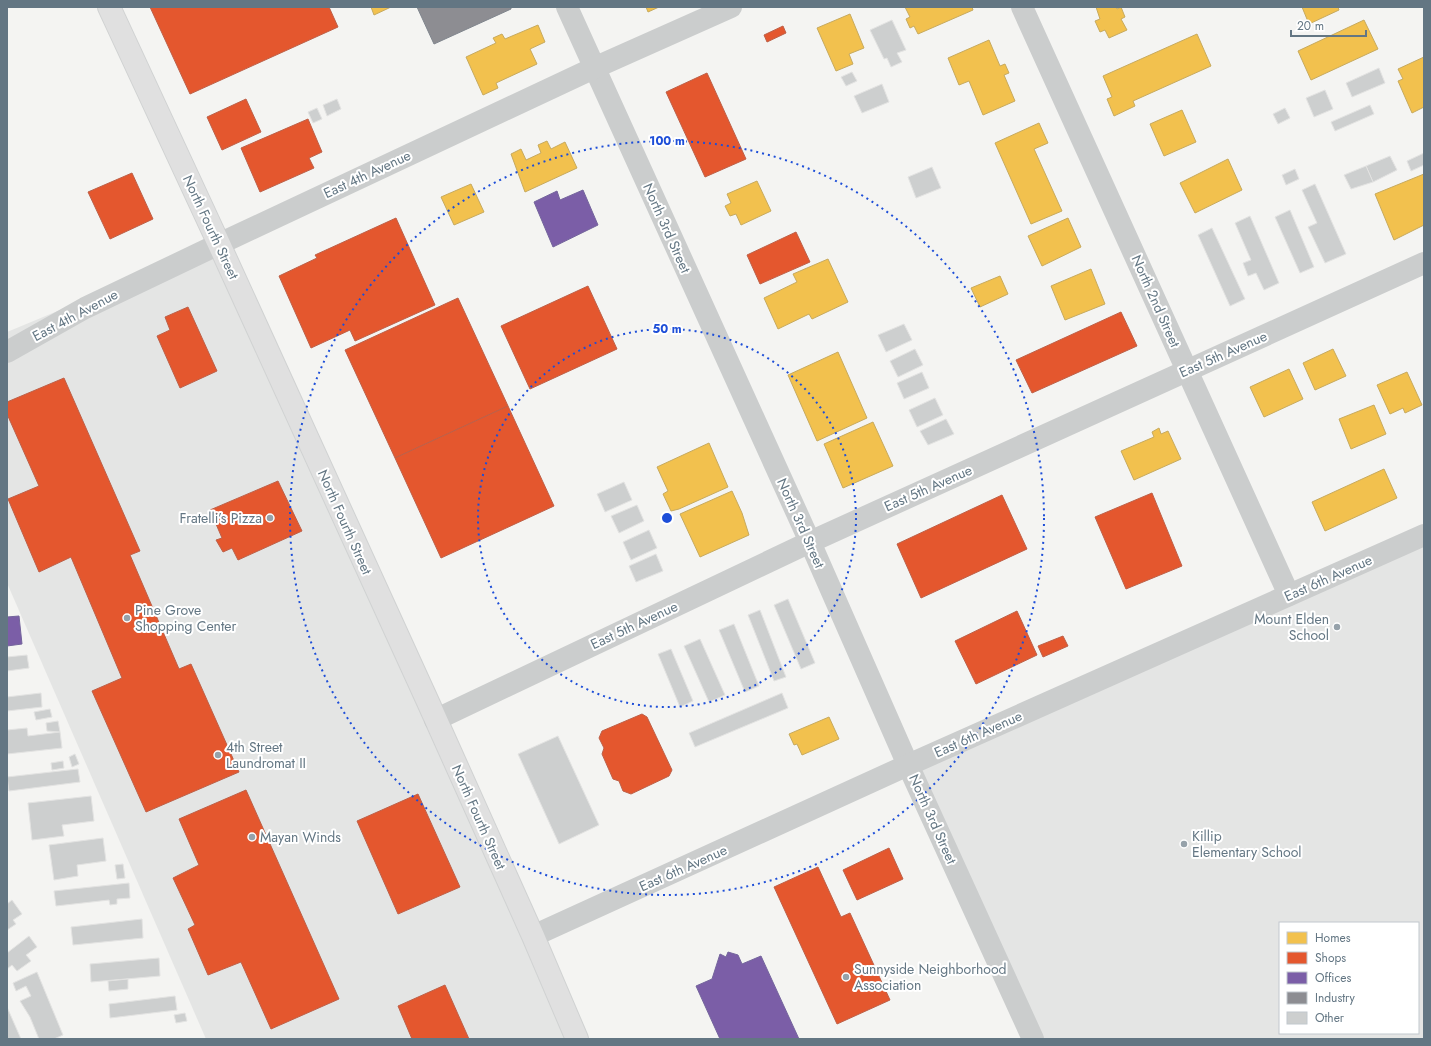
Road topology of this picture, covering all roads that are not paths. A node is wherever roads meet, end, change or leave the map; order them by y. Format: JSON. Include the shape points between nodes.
{"nodes":[{"id":1,"x":109,"y":7,"type":"edge"},
{"id":2,"x":567,"y":7,"type":"edge"},
{"id":3,"x":732,"y":7,"type":"edge"},
{"id":4,"x":1022,"y":7,"type":"edge"},
{"id":5,"x":594,"y":68,"type":"junction"},
{"id":6,"x":219,"y":244,"type":"junction"},
{"id":7,"x":1424,"y":264,"type":"edge"},
{"id":8,"x":7,"y":352,"type":"edge"},
{"id":9,"x":1187,"y":370,"type":"junction"},
{"id":10,"x":1424,"y":535,"type":"edge"},
{"id":11,"x":810,"y":542,"type":"junction"},
{"id":12,"x":1289,"y":595,"type":"junction"},
{"id":13,"x":435,"y":720,"type":"junction"},
{"id":14,"x":908,"y":765,"type":"junction"},
{"id":15,"x":533,"y":936,"type":"junction"},
{"id":16,"x":577,"y":1039,"type":"edge"},
{"id":17,"x":1033,"y":1039,"type":"edge"}],
"edges":[{"from":1,"to":6,"type":"main road","name":"North Fourth Street"},
{"from":2,"to":5,"type":"street","name":"North 3rd Street"},
{"from":3,"to":5,"type":"street","name":"East 4th Avenue"},
{"from":4,"to":9,"type":"street","name":"North 2nd Street"},
{"from":5,"to":6,"type":"street","name":"East 4th Avenue"},
{"from":5,"to":11,"type":"street","name":"North 3rd Street"},
{"from":6,"to":8,"type":"street","name":"East 4th Avenue","via":[[85,308]]},
{"from":6,"to":13,"type":"main road","name":"North Fourth Street"},
{"from":7,"to":9,"type":"street","name":"East 5th Avenue"},
{"from":9,"to":11,"type":"street","name":"East 5th Avenue"},
{"from":9,"to":12,"type":"street","name":"North 2nd Street"},
{"from":10,"to":12,"type":"street","name":"East 6th Avenue"},
{"from":11,"to":13,"type":"street","name":"East 5th Avenue"},
{"from":11,"to":14,"type":"street","name":"North 3rd Street"},
{"from":12,"to":14,"type":"street","name":"East 6th Avenue"},
{"from":13,"to":15,"type":"main road","name":"North Fourth Street"},
{"from":14,"to":15,"type":"street","name":"East 6th Avenue"},
{"from":14,"to":17,"type":"street","name":"North 3rd Street"},
{"from":15,"to":16,"type":"main road","name":"North Fourth Street"}]}
